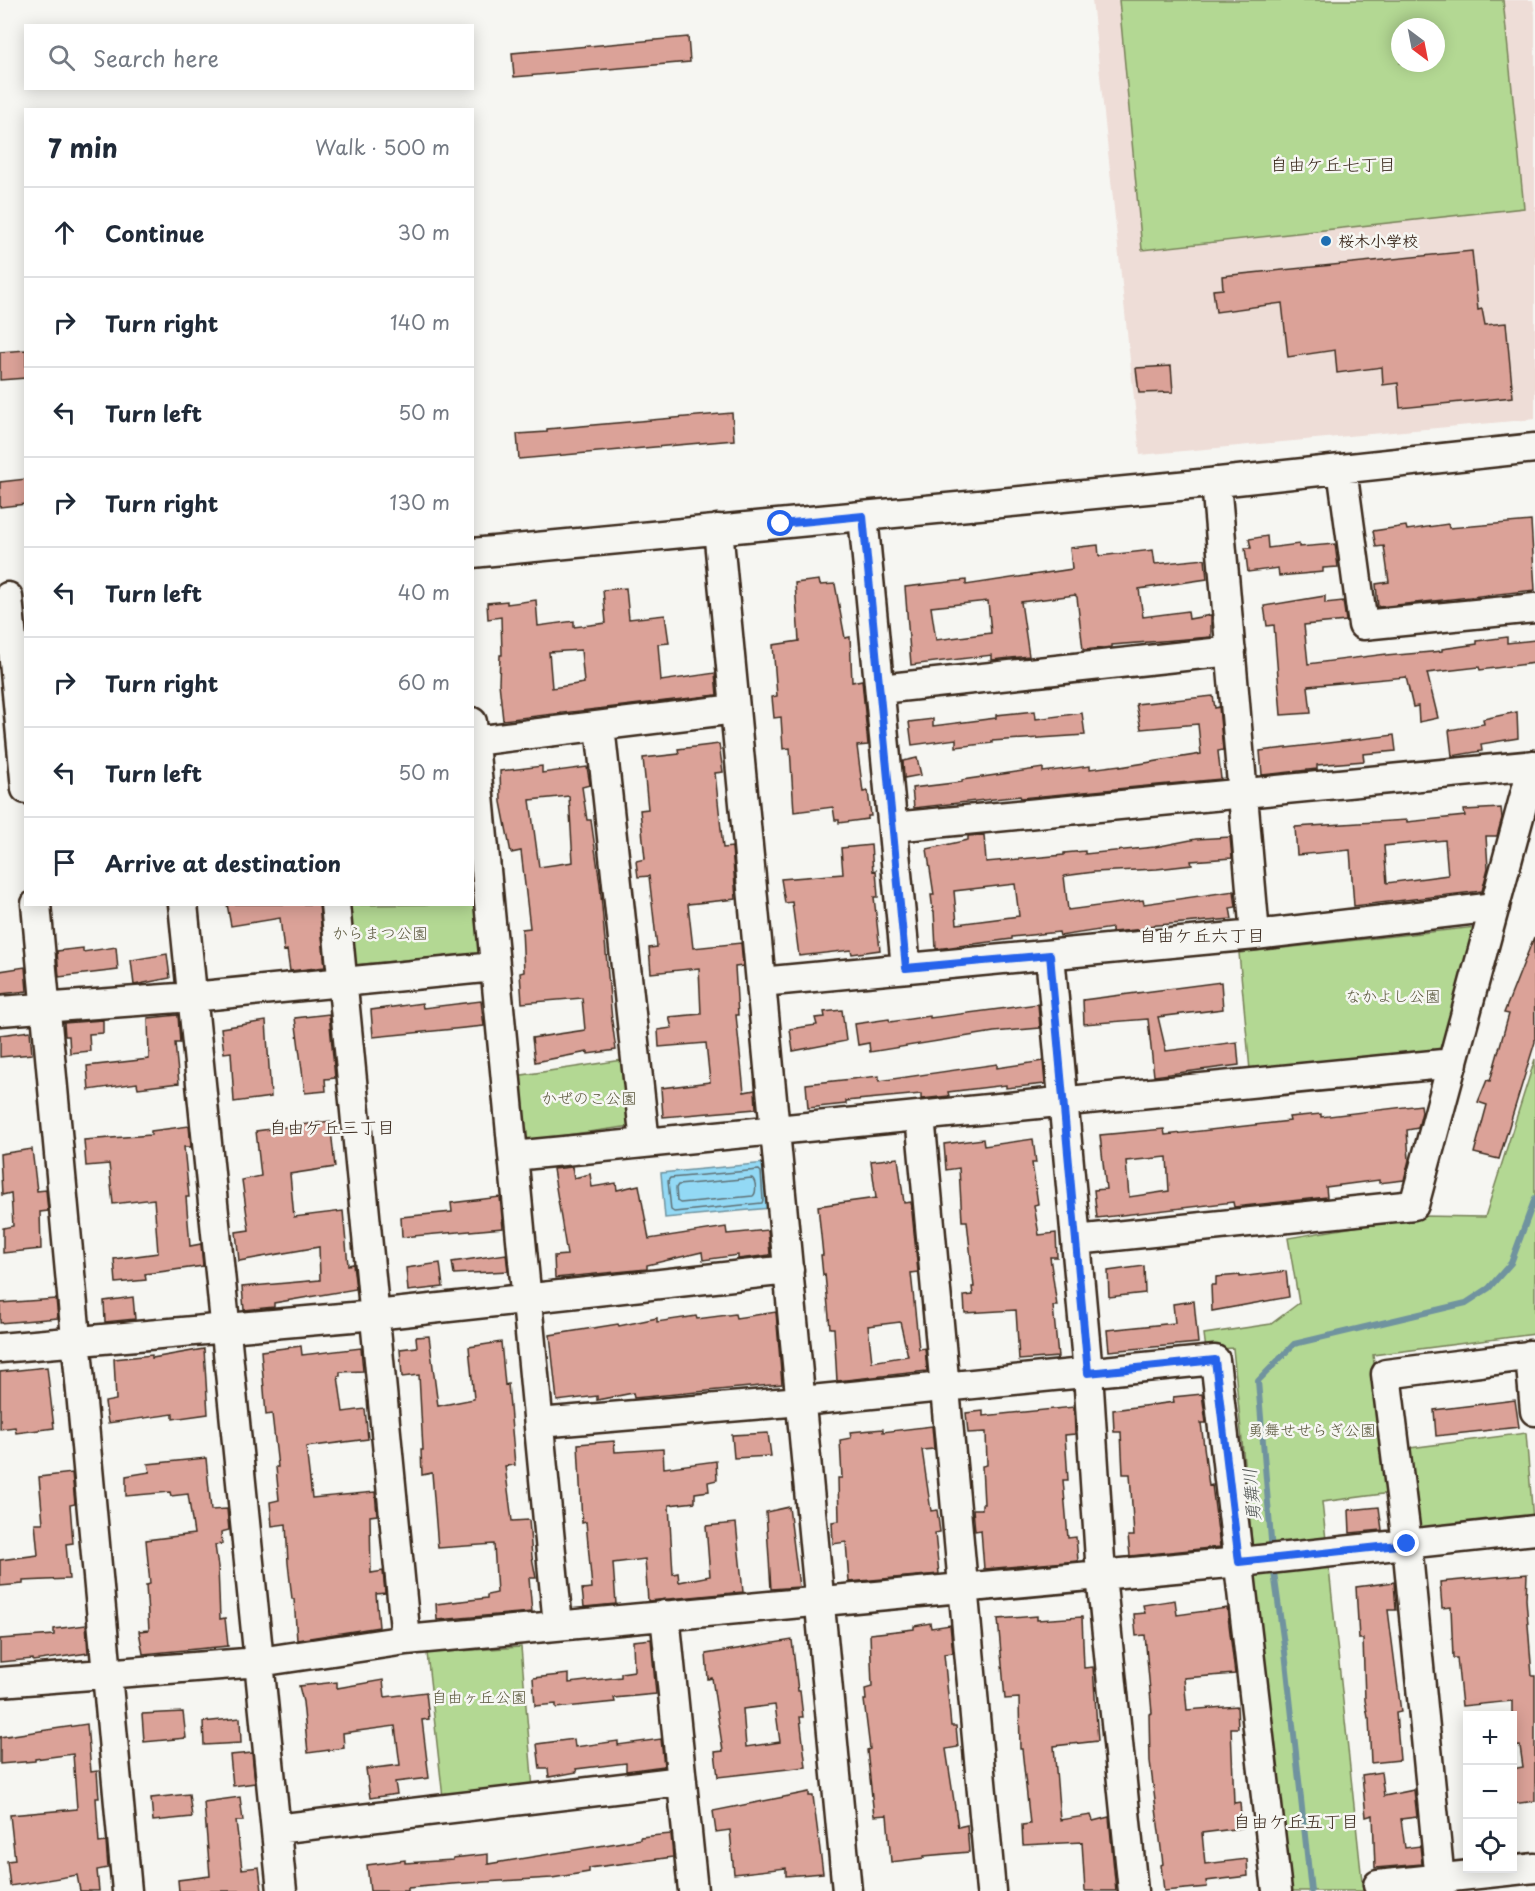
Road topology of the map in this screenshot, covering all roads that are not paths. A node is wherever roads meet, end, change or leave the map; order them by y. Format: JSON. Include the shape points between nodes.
{"nodes":[{"id":1,"x":1535,"y":448,"type":"edge"},
{"id":2,"x":1342,"y":469,"type":"junction"},
{"id":3,"x":1216,"y":482,"type":"junction"},
{"id":4,"x":863,"y":516,"type":"junction"},
{"id":5,"x":718,"y":529,"type":"junction"},
{"id":6,"x":474,"y":553,"type":"edge"},
{"id":7,"x":11,"y":596,"type":"edge"},
{"id":8,"x":1535,"y":608,"type":"edge"},
{"id":9,"x":1231,"y":651,"type":"junction"},
{"id":10,"x":880,"y":689,"type":"junction"},
{"id":11,"x":735,"y":709,"type":"junction"},
{"id":12,"x":600,"y":726,"type":"junction"},
{"id":13,"x":474,"y":731,"type":"edge"},
{"id":14,"x":474,"y":742,"type":"edge"},
{"id":15,"x":24,"y":763,"type":"edge"},
{"id":16,"x":1534,"y":765,"type":"edge"},
{"id":17,"x":1243,"y":793,"type":"junction"},
{"id":18,"x":893,"y":827,"type":"junction"},
{"id":19,"x":36,"y":906,"type":"edge"},
{"id":20,"x":183,"y":906,"type":"edge"},
{"id":21,"x":335,"y":906,"type":"edge"},
{"id":22,"x":1495,"y":907,"type":"junction"},
{"id":23,"x":1256,"y":935,"type":"junction"},
{"id":24,"x":1050,"y":955,"type":"junction"},
{"id":25,"x":494,"y":967,"type":"junction"},
{"id":26,"x":906,"y":968,"type":"junction"},
{"id":27,"x":343,"y":982,"type":"junction"},
{"id":28,"x":761,"y":982,"type":"junction"},
{"id":29,"x":192,"y":997,"type":"junction"},
{"id":30,"x":45,"y":1007,"type":"junction"},
{"id":31,"x":0,"y":1011,"type":"edge"},
{"id":32,"x":1452,"y":1063,"type":"junction"},
{"id":33,"x":1063,"y":1102,"type":"junction"},
{"id":34,"x":920,"y":1116,"type":"junction"},
{"id":35,"x":775,"y":1131,"type":"junction"},
{"id":36,"x":645,"y":1143,"type":"junction"},
{"id":37,"x":513,"y":1156,"type":"junction"},
{"id":38,"x":1076,"y":1240,"type":"junction"},
{"id":39,"x":789,"y":1270,"type":"junction"},
{"id":40,"x":528,"y":1299,"type":"junction"},
{"id":41,"x":375,"y":1316,"type":"junction"},
{"id":42,"x":225,"y":1328,"type":"junction"},
{"id":43,"x":76,"y":1341,"type":"junction"},
{"id":44,"x":0,"y":1348,"type":"edge"},
{"id":45,"x":1532,"y":1355,"type":"edge"},
{"id":46,"x":1088,"y":1373,"type":"junction"},
{"id":47,"x":943,"y":1387,"type":"junction"},
{"id":48,"x":801,"y":1401,"type":"junction"},
{"id":49,"x":1535,"y":1411,"type":"edge"},
{"id":50,"x":539,"y":1423,"type":"junction"},
{"id":51,"x":1535,"y":1530,"type":"edge"},
{"id":52,"x":1407,"y":1544,"type":"junction"},
{"id":53,"x":1245,"y":1561,"type":"junction"},
{"id":54,"x":1101,"y":1575,"type":"junction"},
{"id":55,"x":962,"y":1587,"type":"junction"},
{"id":56,"x":820,"y":1600,"type":"junction"},
{"id":57,"x":665,"y":1615,"type":"junction"},
{"id":58,"x":558,"y":1625,"type":"junction"},
{"id":59,"x":406,"y":1640,"type":"junction"},
{"id":60,"x":259,"y":1662,"type":"junction"},
{"id":61,"x":106,"y":1673,"type":"junction"},
{"id":62,"x":0,"y":1682,"type":"edge"},
{"id":63,"x":682,"y":1780,"type":"junction"},
{"id":64,"x":276,"y":1829,"type":"junction"},
{"id":65,"x":1535,"y":1868,"type":"edge"},
{"id":66,"x":1378,"y":1885,"type":"dead end"},
{"id":67,"x":1441,"y":1885,"type":"edge"},
{"id":68,"x":127,"y":1891,"type":"edge"},
{"id":69,"x":282,"y":1891,"type":"edge"},
{"id":70,"x":693,"y":1891,"type":"edge"},
{"id":71,"x":848,"y":1891,"type":"edge"},
{"id":72,"x":991,"y":1891,"type":"edge"},
{"id":73,"x":1132,"y":1891,"type":"edge"},
{"id":74,"x":1277,"y":1891,"type":"edge"}],
"edges":[{"from":1,"to":2,"type":"street"},
{"from":2,"to":3,"type":"street"},
{"from":2,"to":8,"type":"street","via":[[1363,625]]},
{"from":3,"to":4,"type":"street"},
{"from":3,"to":9,"type":"street"},
{"from":4,"to":5,"type":"street"},
{"from":4,"to":10,"type":"street"},
{"from":5,"to":6,"type":"street"},
{"from":5,"to":11,"type":"street"},
{"from":7,"to":15,"type":"street"},
{"from":9,"to":10,"type":"street"},
{"from":9,"to":17,"type":"street"},
{"from":10,"to":18,"type":"street"},
{"from":11,"to":12,"type":"street"},
{"from":11,"to":28,"type":"street"},
{"from":12,"to":13,"type":"street"},
{"from":12,"to":36,"type":"street"},
{"from":14,"to":25,"type":"street"},
{"from":16,"to":17,"type":"street"},
{"from":16,"to":22,"type":"street"},
{"from":17,"to":18,"type":"street"},
{"from":17,"to":23,"type":"street"},
{"from":18,"to":26,"type":"street"},
{"from":19,"to":30,"type":"street"},
{"from":20,"to":29,"type":"street"},
{"from":21,"to":27,"type":"street"},
{"from":22,"to":23,"type":"street"},
{"from":22,"to":32,"type":"street"},
{"from":23,"to":24,"type":"street"},
{"from":24,"to":26,"type":"street"},
{"from":24,"to":33,"type":"street"},
{"from":25,"to":27,"type":"street"},
{"from":25,"to":37,"type":"street"},
{"from":26,"to":28,"type":"street"},
{"from":27,"to":29,"type":"street"},
{"from":27,"to":41,"type":"street"},
{"from":28,"to":35,"type":"street"},
{"from":29,"to":30,"type":"street"},
{"from":29,"to":42,"type":"street"},
{"from":30,"to":31,"type":"street"},
{"from":30,"to":43,"type":"street"},
{"from":32,"to":33,"type":"street"},
{"from":32,"to":38,"type":"street","via":[[1414,1205]]},
{"from":33,"to":34,"type":"street"},
{"from":33,"to":38,"type":"street"},
{"from":34,"to":35,"type":"street"},
{"from":34,"to":47,"type":"street"},
{"from":35,"to":36,"type":"street"},
{"from":35,"to":39,"type":"street"},
{"from":36,"to":37,"type":"street"},
{"from":37,"to":40,"type":"street"},
{"from":38,"to":46,"type":"street"},
{"from":39,"to":40,"type":"street"},
{"from":39,"to":48,"type":"street"},
{"from":40,"to":41,"type":"street"},
{"from":40,"to":50,"type":"street"},
{"from":41,"to":42,"type":"street"},
{"from":41,"to":59,"type":"street"},
{"from":42,"to":43,"type":"street"},
{"from":42,"to":60,"type":"street"},
{"from":43,"to":44,"type":"street"},
{"from":43,"to":61,"type":"street"},
{"from":45,"to":49,"type":"street"},
{"from":45,"to":52,"type":"street","via":[[1386,1374]]},
{"from":46,"to":47,"type":"street"},
{"from":46,"to":53,"type":"street","via":[[1215,1360]]},
{"from":46,"to":54,"type":"street"},
{"from":47,"to":48,"type":"street"},
{"from":47,"to":55,"type":"street"},
{"from":48,"to":50,"type":"street"},
{"from":48,"to":56,"type":"street"},
{"from":50,"to":58,"type":"street"},
{"from":51,"to":52,"type":"street"},
{"from":52,"to":53,"type":"street"},
{"from":52,"to":67,"type":"street"},
{"from":53,"to":54,"type":"street"},
{"from":53,"to":74,"type":"street"},
{"from":54,"to":55,"type":"street"},
{"from":54,"to":73,"type":"street"},
{"from":55,"to":56,"type":"street"},
{"from":55,"to":72,"type":"street"},
{"from":56,"to":57,"type":"street"},
{"from":56,"to":71,"type":"street"},
{"from":57,"to":58,"type":"street"},
{"from":57,"to":63,"type":"street"},
{"from":58,"to":59,"type":"street"},
{"from":59,"to":60,"type":"street"},
{"from":60,"to":61,"type":"street"},
{"from":60,"to":64,"type":"street"},
{"from":61,"to":62,"type":"street"},
{"from":61,"to":68,"type":"street"},
{"from":63,"to":64,"type":"street"},
{"from":63,"to":70,"type":"street"},
{"from":64,"to":69,"type":"street"},
{"from":65,"to":67,"type":"street"},
{"from":66,"to":67,"type":"street"}]}
